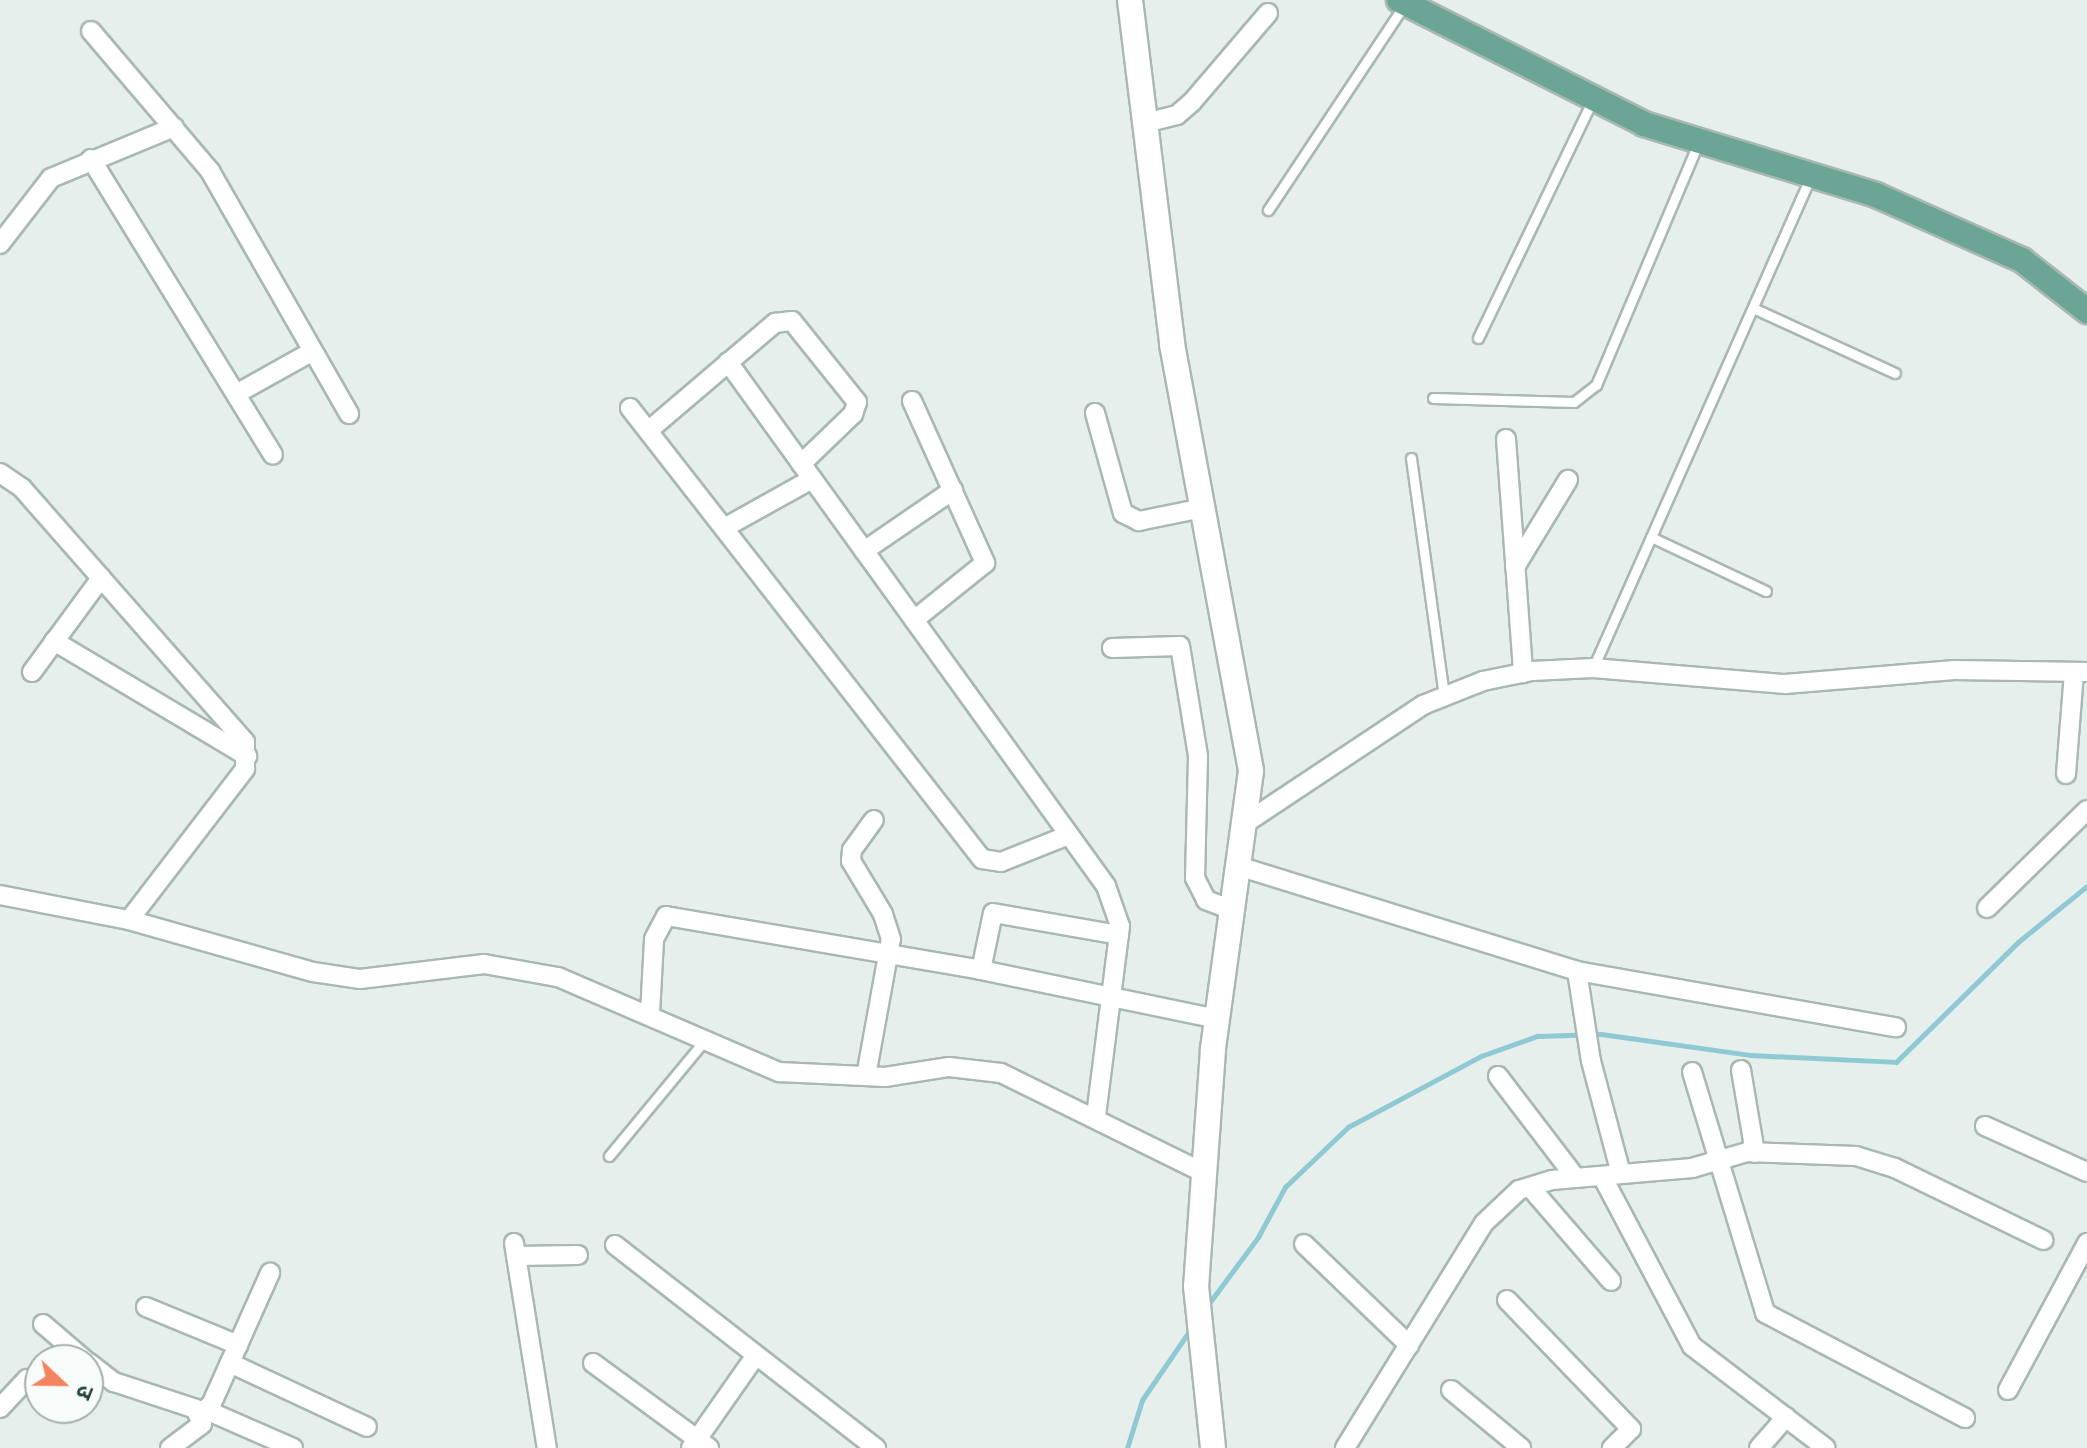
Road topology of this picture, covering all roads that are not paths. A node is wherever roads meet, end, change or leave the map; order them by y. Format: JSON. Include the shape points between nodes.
{"nodes":[{"id":1,"x":1130,"y":0,"type":"edge"},
{"id":2,"x":1413,"y":4,"type":"edge"},
{"id":3,"x":1268,"y":13,"type":"dead end"},
{"id":4,"x":91,"y":31,"type":"dead end"},
{"id":5,"x":1593,"y":99,"type":"junction"},
{"id":6,"x":1145,"y":123,"type":"junction"},
{"id":7,"x":174,"y":127,"type":"junction"},
{"id":8,"x":1699,"y":141,"type":"junction"},
{"id":9,"x":91,"y":159,"type":"junction"},
{"id":10,"x":1811,"y":175,"type":"junction"},
{"id":11,"x":1268,"y":210,"type":"dead end"},
{"id":12,"x":0,"y":244,"type":"edge"},
{"id":13,"x":1753,"y":308,"type":"junction"},
{"id":14,"x":2087,"y":311,"type":"edge"},
{"id":15,"x":1478,"y":338,"type":"dead end"},
{"id":16,"x":313,"y":351,"type":"junction"},
{"id":17,"x":728,"y":362,"type":"junction"},
{"id":18,"x":1895,"y":373,"type":"dead end"},
{"id":19,"x":236,"y":394,"type":"junction"},
{"id":20,"x":1433,"y":398,"type":"dead end"},
{"id":21,"x":912,"y":401,"type":"dead end"},
{"id":22,"x":630,"y":408,"type":"dead end"},
{"id":23,"x":1095,"y":413,"type":"dead end"},
{"id":24,"x":349,"y":414,"type":"dead end"},
{"id":25,"x":648,"y":431,"type":"junction"},
{"id":26,"x":1506,"y":439,"type":"dead end"},
{"id":27,"x":273,"y":455,"type":"dead end"},
{"id":28,"x":1411,"y":458,"type":"dead end"},
{"id":29,"x":806,"y":472,"type":"junction"},
{"id":30,"x":0,"y":473,"type":"edge"},
{"id":31,"x":1568,"y":480,"type":"dead end"},
{"id":32,"x":953,"y":490,"type":"junction"},
{"id":33,"x":1203,"y":508,"type":"junction"},
{"id":34,"x":724,"y":528,"type":"junction"},
{"id":35,"x":1651,"y":537,"type":"junction"},
{"id":36,"x":864,"y":551,"type":"junction"},
{"id":37,"x":1515,"y":567,"type":"junction"},
{"id":38,"x":101,"y":578,"type":"junction"},
{"id":39,"x":1766,"y":591,"type":"dead end"},
{"id":40,"x":914,"y":620,"type":"junction"},
{"id":41,"x":54,"y":641,"type":"junction"},
{"id":42,"x":1112,"y":648,"type":"dead end"},
{"id":43,"x":1593,"y":668,"type":"junction"},
{"id":44,"x":32,"y":672,"type":"dead end"},
{"id":45,"x":2080,"y":672,"type":"edge"},
{"id":46,"x":1523,"y":673,"type":"junction"},
{"id":47,"x":1444,"y":697,"type":"junction"},
{"id":48,"x":247,"y":756,"type":"junction"},
{"id":49,"x":2066,"y":774,"type":"dead end"},
{"id":50,"x":2087,"y":810,"type":"edge"},
{"id":51,"x":874,"y":820,"type":"dead end"},
{"id":52,"x":1244,"y":824,"type":"junction"},
{"id":53,"x":1069,"y":835,"type":"junction"},
{"id":54,"x":1238,"y":866,"type":"junction"},
{"id":55,"x":0,"y":895,"type":"edge"},
{"id":56,"x":1987,"y":908,"type":"dead end"},
{"id":57,"x":1232,"y":910,"type":"junction"},
{"id":58,"x":129,"y":920,"type":"junction"},
{"id":59,"x":1119,"y":935,"type":"junction"},
{"id":60,"x":890,"y":955,"type":"junction"},
{"id":61,"x":981,"y":970,"type":"junction"},
{"id":62,"x":1577,"y":971,"type":"junction"},
{"id":63,"x":1111,"y":998,"type":"junction"},
{"id":64,"x":650,"y":1014,"type":"junction"},
{"id":65,"x":1217,"y":1019,"type":"junction"},
{"id":66,"x":1896,"y":1027,"type":"dead end"},
{"id":67,"x":704,"y":1041,"type":"junction"},
{"id":68,"x":1741,"y":1070,"type":"dead end"},
{"id":69,"x":1692,"y":1072,"type":"dead end"},
{"id":70,"x":866,"y":1076,"type":"junction"},
{"id":71,"x":1498,"y":1076,"type":"dead end"},
{"id":72,"x":1096,"y":1117,"type":"junction"},
{"id":73,"x":1985,"y":1126,"type":"dead end"},
{"id":74,"x":1755,"y":1153,"type":"junction"},
{"id":75,"x":609,"y":1156,"type":"dead end"},
{"id":76,"x":1718,"y":1161,"type":"junction"},
{"id":77,"x":2087,"y":1172,"type":"edge"},
{"id":78,"x":1204,"y":1173,"type":"junction"},
{"id":79,"x":1621,"y":1174,"type":"junction"},
{"id":80,"x":1602,"y":1176,"type":"junction"},
{"id":81,"x":1576,"y":1178,"type":"junction"},
{"id":82,"x":1530,"y":1187,"type":"junction"},
{"id":83,"x":2043,"y":1240,"type":"dead end"},
{"id":84,"x":2087,"y":1243,"type":"edge"},
{"id":85,"x":1304,"y":1244,"type":"dead end"},
{"id":86,"x":615,"y":1245,"type":"dead end"},
{"id":87,"x":578,"y":1255,"type":"dead end"},
{"id":88,"x":270,"y":1273,"type":"dead end"},
{"id":89,"x":1611,"y":1281,"type":"dead end"},
{"id":90,"x":1507,"y":1300,"type":"dead end"},
{"id":91,"x":146,"y":1307,"type":"dead end"},
{"id":92,"x":43,"y":1324,"type":"dead end"},
{"id":93,"x":67,"y":1344,"type":"edge"},
{"id":94,"x":238,"y":1345,"type":"junction"},
{"id":95,"x":1409,"y":1345,"type":"junction"},
{"id":96,"x":756,"y":1355,"type":"junction"},
{"id":97,"x":230,"y":1363,"type":"junction"},
{"id":98,"x":593,"y":1363,"type":"dead end"},
{"id":99,"x":104,"y":1374,"type":"edge"},
{"id":100,"x":24,"y":1382,"type":"edge"},
{"id":101,"x":1451,"y":1390,"type":"dead end"},
{"id":102,"x":2008,"y":1390,"type":"dead end"},
{"id":103,"x":0,"y":1408,"type":"edge"},
{"id":104,"x":202,"y":1413,"type":"junction"},
{"id":105,"x":1786,"y":1417,"type":"junction"},
{"id":106,"x":1965,"y":1418,"type":"dead end"},
{"id":107,"x":367,"y":1427,"type":"dead end"},
{"id":108,"x":699,"y":1445,"type":"edge"},
{"id":109,"x":170,"y":1448,"type":"edge"},
{"id":110,"x":293,"y":1448,"type":"edge"},
{"id":111,"x":547,"y":1448,"type":"edge"},
{"id":112,"x":876,"y":1448,"type":"edge"},
{"id":113,"x":1213,"y":1448,"type":"edge"},
{"id":114,"x":1345,"y":1448,"type":"edge"},
{"id":115,"x":1521,"y":1448,"type":"edge"},
{"id":116,"x":1612,"y":1448,"type":"edge"},
{"id":117,"x":1759,"y":1448,"type":"edge"},
{"id":118,"x":1826,"y":1448,"type":"edge"}],
"edges":[{"from":1,"to":6,"type":"street"},
{"from":2,"to":5,"type":"main road"},
{"from":2,"to":11,"type":"lane"},
{"from":3,"to":6,"type":"street","via":[[1192,102],[1177,115]]},
{"from":4,"to":7,"type":"street"},
{"from":5,"to":8,"type":"main road","via":[[1644,124]]},
{"from":5,"to":15,"type":"lane"},
{"from":6,"to":33,"type":"street","via":[[1172,344]]},
{"from":7,"to":9,"type":"street"},
{"from":7,"to":16,"type":"street","via":[[210,171]]},
{"from":8,"to":10,"type":"main road"},
{"from":8,"to":20,"type":"lane","via":[[1596,385],[1574,402]]},
{"from":9,"to":12,"type":"street","via":[[51,178]]},
{"from":9,"to":19,"type":"street"},
{"from":10,"to":13,"type":"lane"},
{"from":10,"to":14,"type":"main road","via":[[1876,195],[2022,260]]},
{"from":13,"to":18,"type":"lane"},
{"from":13,"to":35,"type":"lane"},
{"from":16,"to":19,"type":"street"},
{"from":16,"to":24,"type":"street"},
{"from":17,"to":25,"type":"street"},
{"from":17,"to":29,"type":"street"},
{"from":17,"to":29,"type":"street","via":[[775,323],[792,321],[856,395],[853,414]]},
{"from":19,"to":27,"type":"street"},
{"from":21,"to":32,"type":"street"},
{"from":22,"to":25,"type":"street"},
{"from":23,"to":33,"type":"street","via":[[1123,513],[1139,521]]},
{"from":25,"to":34,"type":"street"},
{"from":26,"to":37,"type":"street"},
{"from":28,"to":47,"type":"lane"},
{"from":29,"to":34,"type":"street"},
{"from":29,"to":36,"type":"street"},
{"from":30,"to":38,"type":"street","via":[[22,488]]},
{"from":31,"to":37,"type":"street"},
{"from":32,"to":36,"type":"street"},
{"from":32,"to":40,"type":"street","via":[[985,563]]},
{"from":33,"to":52,"type":"street","via":[[1251,771]]},
{"from":34,"to":53,"type":"street","via":[[982,859],[1001,862]]},
{"from":35,"to":39,"type":"lane"},
{"from":35,"to":43,"type":"lane"},
{"from":36,"to":40,"type":"street"},
{"from":37,"to":46,"type":"street"},
{"from":38,"to":41,"type":"street"},
{"from":38,"to":48,"type":"street","via":[[245,742]]},
{"from":40,"to":53,"type":"street"},
{"from":41,"to":44,"type":"street"},
{"from":41,"to":48,"type":"street"},
{"from":42,"to":57,"type":"street","via":[[1171,642],[1180,646],[1198,756],[1195,878],[1206,900]]},
{"from":43,"to":45,"type":"street","via":[[1785,684],[1954,670]]},
{"from":43,"to":46,"type":"street"},
{"from":45,"to":49,"type":"street"},
{"from":46,"to":47,"type":"street"},
{"from":47,"to":52,"type":"street","via":[[1423,705]]},
{"from":48,"to":58,"type":"street","via":[[245,769]]},
{"from":50,"to":56,"type":"street"},
{"from":51,"to":60,"type":"street","via":[[852,850],[851,861],[888,925]]},
{"from":52,"to":54,"type":"street"},
{"from":53,"to":59,"type":"street","via":[[1106,886]]},
{"from":54,"to":57,"type":"street"},
{"from":54,"to":62,"type":"street"},
{"from":55,"to":58,"type":"street"},
{"from":57,"to":65,"type":"street"},
{"from":58,"to":64,"type":"street","via":[[313,972],[360,979],[484,964],[543,974]]},
{"from":59,"to":61,"type":"street","via":[[993,913]]},
{"from":59,"to":63,"type":"street"},
{"from":60,"to":61,"type":"street"},
{"from":60,"to":64,"type":"street","via":[[666,916],[654,939]]},
{"from":60,"to":70,"type":"street"},
{"from":61,"to":63,"type":"street"},
{"from":62,"to":66,"type":"street"},
{"from":62,"to":79,"type":"street","via":[[1591,1061]]},
{"from":63,"to":65,"type":"street"},
{"from":63,"to":72,"type":"street"},
{"from":64,"to":67,"type":"street"},
{"from":65,"to":78,"type":"street"},
{"from":67,"to":70,"type":"street","via":[[779,1072]]},
{"from":67,"to":75,"type":"lane"},
{"from":68,"to":74,"type":"street"},
{"from":69,"to":76,"type":"street"},
{"from":70,"to":72,"type":"street","via":[[949,1067],[1001,1073]]},
{"from":71,"to":81,"type":"street"},
{"from":72,"to":78,"type":"street"},
{"from":73,"to":77,"type":"street"},
{"from":74,"to":76,"type":"street"},
{"from":74,"to":83,"type":"street","via":[[1856,1156],[1895,1168]]},
{"from":76,"to":79,"type":"street"},
{"from":76,"to":106,"type":"street","via":[[1758,1301],[1772,1321]]},
{"from":78,"to":113,"type":"street","via":[[1196,1286]]},
{"from":79,"to":80,"type":"street"},
{"from":80,"to":81,"type":"street"},
{"from":80,"to":105,"type":"street","via":[[1692,1346]]},
{"from":81,"to":82,"type":"street"},
{"from":82,"to":89,"type":"street"},
{"from":82,"to":95,"type":"street","via":[[1519,1190],[1484,1223]]},
{"from":84,"to":102,"type":"street"},
{"from":85,"to":95,"type":"street"},
{"from":86,"to":96,"type":"street"},
{"from":87,"to":111,"type":"street","via":[[515,1250]]},
{"from":88,"to":94,"type":"street"},
{"from":90,"to":116,"type":"street","via":[[1631,1429]]},
{"from":91,"to":94,"type":"street"},
{"from":92,"to":93,"type":"street"},
{"from":94,"to":97,"type":"street"},
{"from":95,"to":114,"type":"street"},
{"from":96,"to":108,"type":"street"},
{"from":96,"to":112,"type":"street"},
{"from":97,"to":104,"type":"street"},
{"from":97,"to":107,"type":"street"},
{"from":98,"to":108,"type":"street"},
{"from":99,"to":104,"type":"street"},
{"from":100,"to":103,"type":"street"},
{"from":101,"to":115,"type":"street"},
{"from":104,"to":109,"type":"street","via":[[202,1424]]},
{"from":104,"to":110,"type":"street"},
{"from":105,"to":117,"type":"street"},
{"from":105,"to":118,"type":"street"}]}
